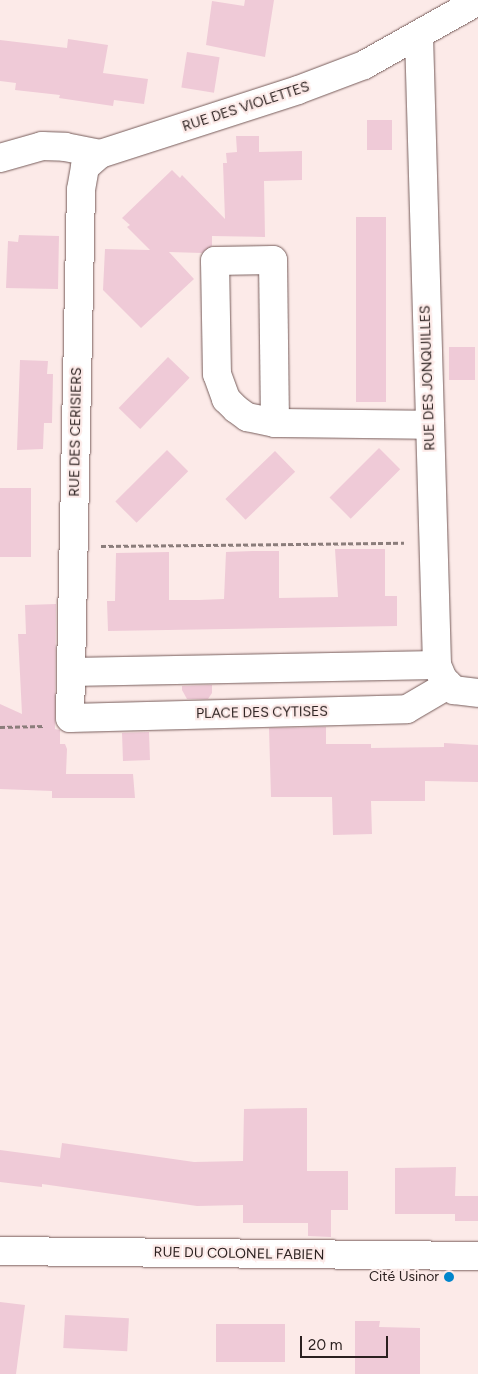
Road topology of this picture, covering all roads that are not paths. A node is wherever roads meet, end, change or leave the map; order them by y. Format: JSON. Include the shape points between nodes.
{"nodes":[{"id":1,"x":478,"y":1,"type":"edge"},
{"id":2,"x":418,"y":36,"type":"junction"},
{"id":3,"x":100,"y":154,"type":"junction"},
{"id":4,"x":0,"y":158,"type":"edge"},
{"id":5,"x":275,"y":423,"type":"junction"},
{"id":6,"x":430,"y":425,"type":"junction"},
{"id":7,"x":71,"y":672,"type":"junction"},
{"id":8,"x":442,"y":675,"type":"junction"},
{"id":9,"x":478,"y":693,"type":"edge"},
{"id":10,"x":70,"y":718,"type":"joint"},
{"id":11,"x":0,"y":1251,"type":"edge"},
{"id":12,"x":478,"y":1256,"type":"edge"}],
"edges":[{"from":1,"to":2,"type":"street","name":"RUE DES VIOLETTES"},
{"from":2,"to":3,"type":"street","name":"RUE DES VIOLETTES","via":[[364,65],[321,83]]},
{"from":2,"to":6,"type":"street","name":"RUE DES JONQUILLES"},
{"from":3,"to":4,"type":"street","name":"RUE DES VIOLETTES","via":[[48,146]]},
{"from":3,"to":7,"type":"street","name":"RUE DES CERISIERS","via":[[85,167],[81,190]]},
{"from":5,"to":5,"type":"street","via":[[273,260],[214,261],[216,367],[220,387],[226,399],[247,416]]},
{"from":5,"to":6,"type":"street"},
{"from":6,"to":8,"type":"street","name":"RUE DES JONQUILLES","via":[[432,543]]},
{"from":7,"to":8,"type":"street"},
{"from":7,"to":10,"type":"street","name":"RUE DES CERISIERS"},
{"from":8,"to":9,"type":"street","via":[[460,692]]},
{"from":8,"to":10,"type":"street","name":"PLACE DES CYTISES","via":[[408,709]]},
{"from":11,"to":12,"type":"street","name":"RUE DU COLONEL FABIEN"}]}
